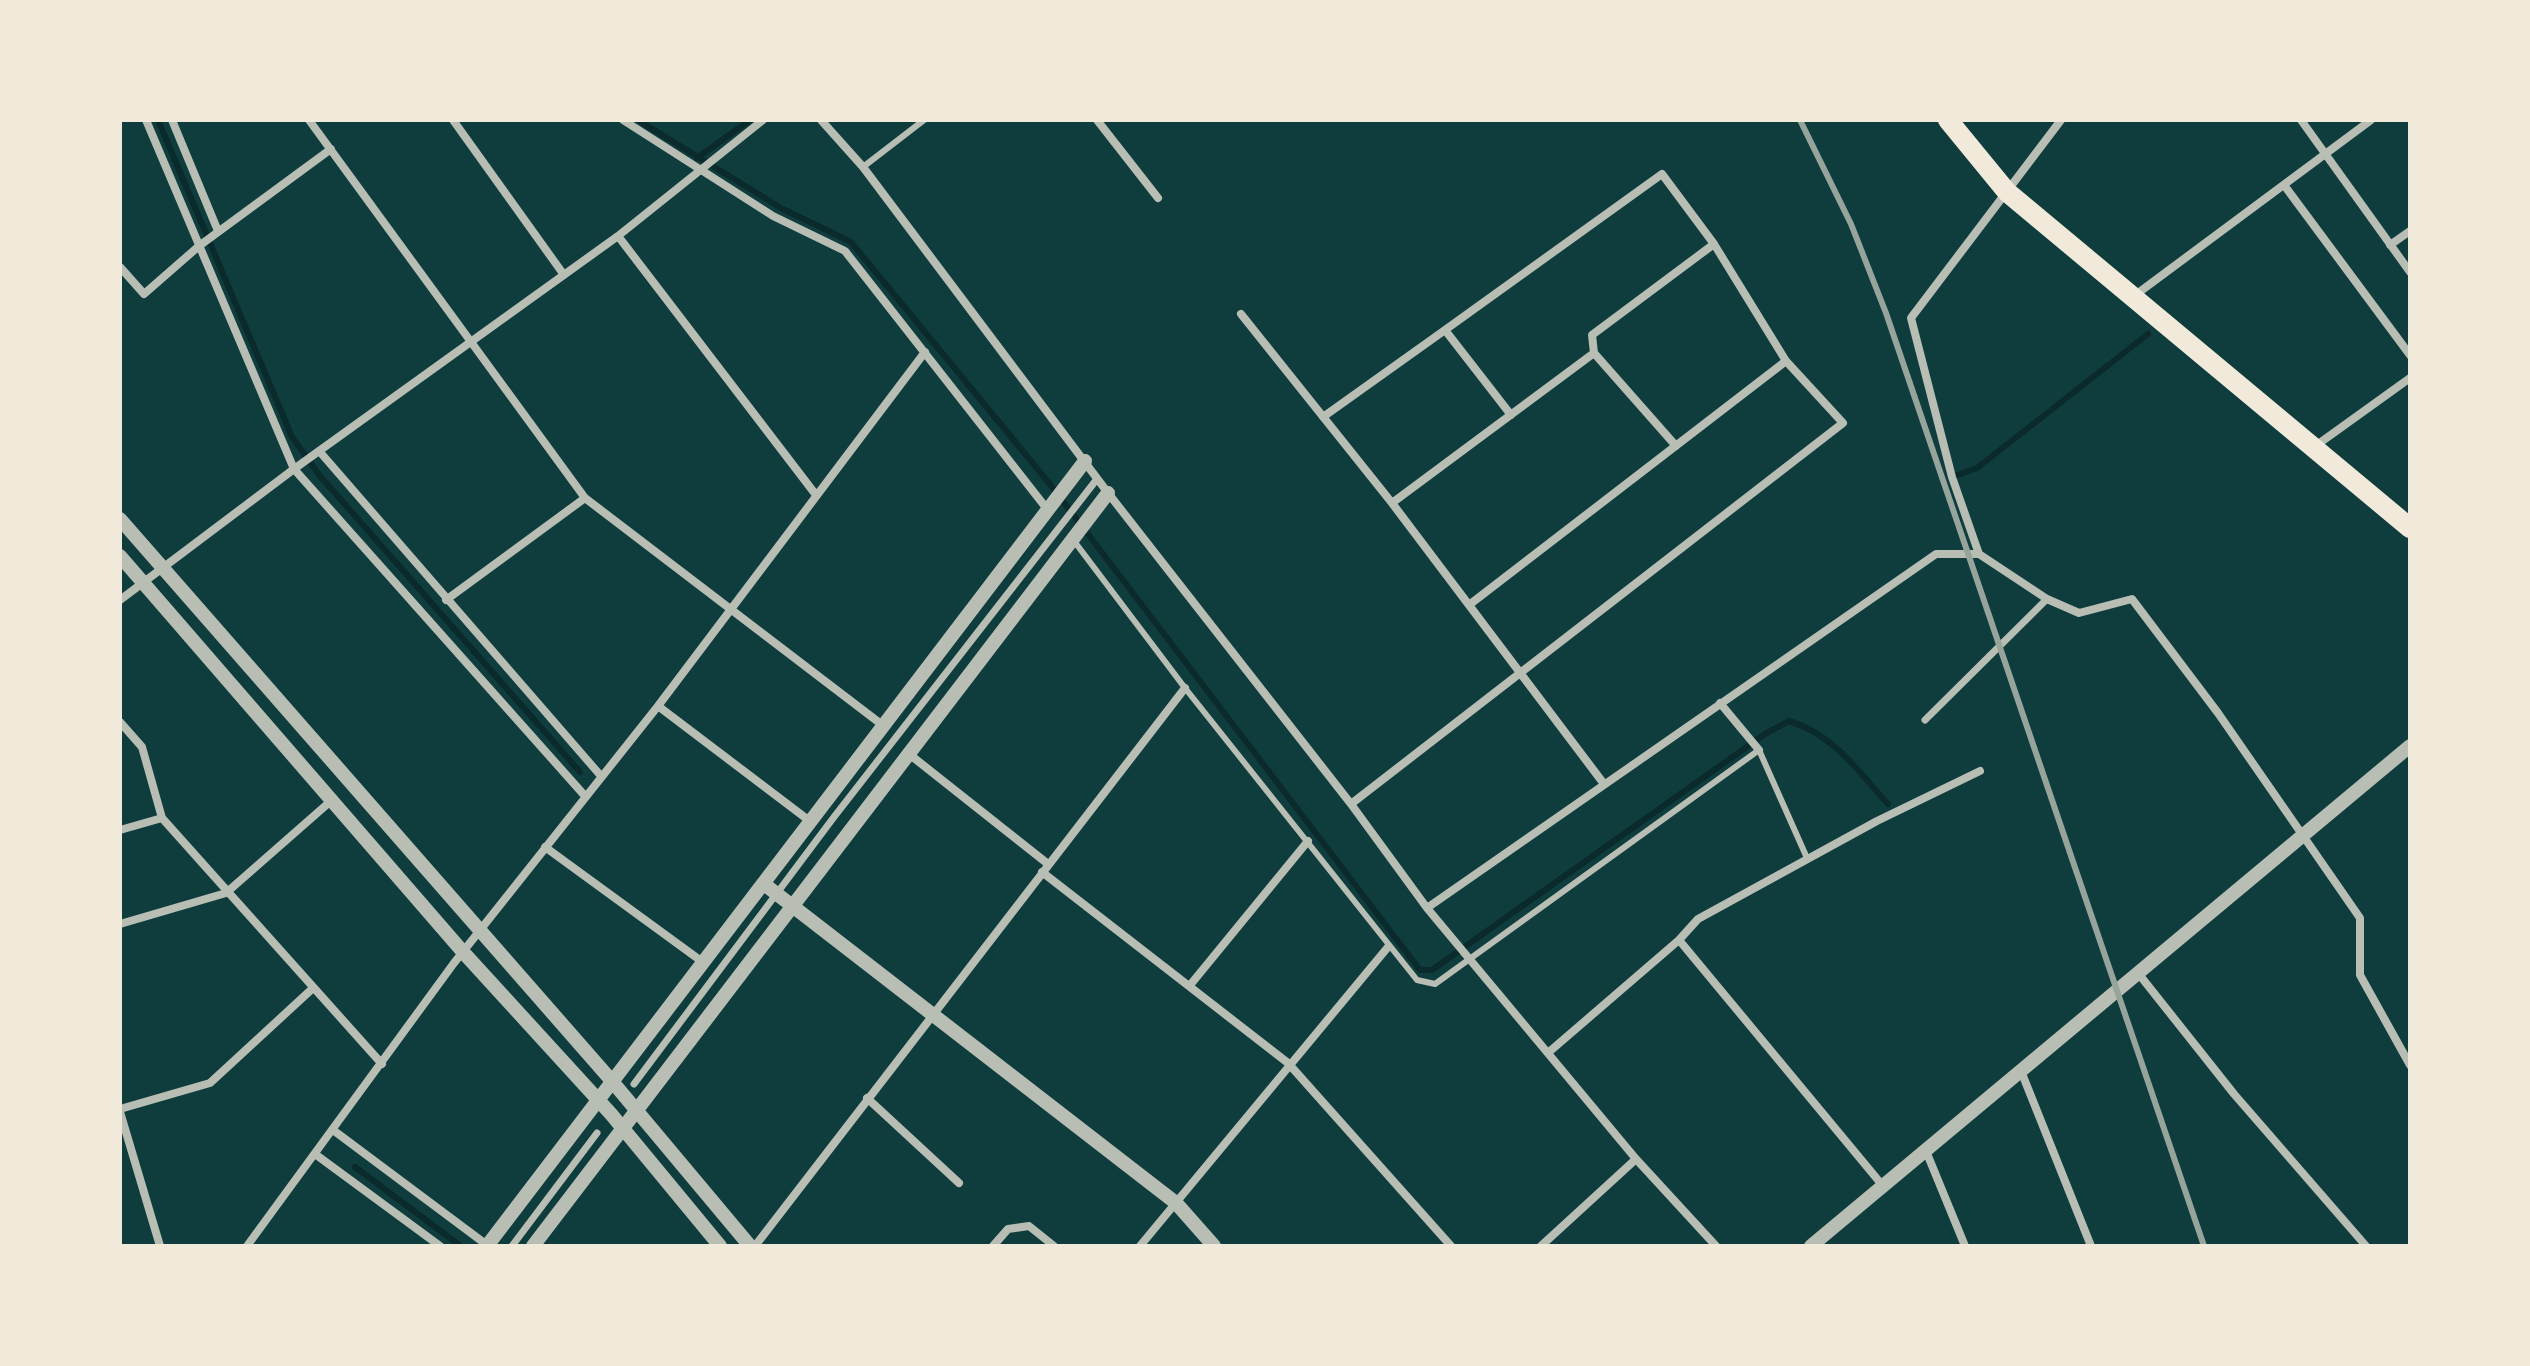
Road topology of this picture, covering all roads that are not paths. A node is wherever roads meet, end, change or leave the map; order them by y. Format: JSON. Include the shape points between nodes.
{"nodes":[{"id":1,"x":146,"y":120,"type":"edge"},
{"id":2,"x":172,"y":120,"type":"edge"},
{"id":3,"x":309,"y":120,"type":"edge"},
{"id":4,"x":453,"y":120,"type":"edge"},
{"id":5,"x":623,"y":120,"type":"edge"},
{"id":6,"x":763,"y":120,"type":"edge"},
{"id":7,"x":821,"y":120,"type":"edge"},
{"id":8,"x":924,"y":120,"type":"edge"},
{"id":9,"x":1097,"y":120,"type":"edge"},
{"id":10,"x":1948,"y":120,"type":"edge"},
{"id":11,"x":2061,"y":120,"type":"edge"},
{"id":12,"x":2301,"y":120,"type":"edge"},
{"id":13,"x":2371,"y":120,"type":"edge"},
{"id":14,"x":331,"y":149,"type":"junction"},
{"id":15,"x":2325,"y":152,"type":"junction"},
{"id":16,"x":863,"y":167,"type":"junction"},
{"id":17,"x":697,"y":171,"type":"junction"},
{"id":18,"x":2284,"y":185,"type":"junction"},
{"id":19,"x":2007,"y":192,"type":"junction"},
{"id":20,"x":1158,"y":198,"type":"dead end"},
{"id":21,"x":2410,"y":231,"type":"edge"},
{"id":22,"x":218,"y":232,"type":"junction"},
{"id":23,"x":618,"y":236,"type":"junction"},
{"id":24,"x":1714,"y":244,"type":"junction"},
{"id":25,"x":200,"y":245,"type":"junction"},
{"id":26,"x":2390,"y":245,"type":"junction"},
{"id":27,"x":120,"y":267,"type":"edge"},
{"id":28,"x":2410,"y":272,"type":"edge"},
{"id":29,"x":564,"y":275,"type":"junction"},
{"id":30,"x":2132,"y":297,"type":"junction"},
{"id":31,"x":1241,"y":314,"type":"dead end"},
{"id":32,"x":1445,"y":330,"type":"junction"},
{"id":33,"x":472,"y":340,"type":"junction"},
{"id":34,"x":925,"y":352,"type":"junction"},
{"id":35,"x":1594,"y":353,"type":"junction"},
{"id":36,"x":2410,"y":355,"type":"edge"},
{"id":37,"x":1786,"y":361,"type":"junction"},
{"id":38,"x":2410,"y":378,"type":"edge"},
{"id":39,"x":1511,"y":415,"type":"junction"},
{"id":40,"x":1323,"y":417,"type":"junction"},
{"id":41,"x":1676,"y":446,"type":"junction"},
{"id":42,"x":2314,"y":447,"type":"junction"},
{"id":43,"x":319,"y":453,"type":"junction"},
{"id":44,"x":1085,"y":461,"type":"junction"},
{"id":45,"x":295,"y":468,"type":"junction"},
{"id":46,"x":1097,"y":479,"type":"junction"},
{"id":47,"x":1108,"y":493,"type":"junction"},
{"id":48,"x":816,"y":495,"type":"junction"},
{"id":49,"x":585,"y":498,"type":"junction"},
{"id":50,"x":1392,"y":503,"type":"junction"},
{"id":51,"x":1047,"y":509,"type":"junction"},
{"id":52,"x":120,"y":519,"type":"edge"},
{"id":53,"x":2410,"y":528,"type":"edge"},
{"id":54,"x":1072,"y":538,"type":"junction"},
{"id":55,"x":1979,"y":554,"type":"junction"},
{"id":56,"x":120,"y":556,"type":"edge"},
{"id":57,"x":163,"y":567,"type":"junction"},
{"id":58,"x":142,"y":581,"type":"junction"},
{"id":59,"x":2047,"y":599,"type":"junction"},
{"id":60,"x":120,"y":600,"type":"edge"},
{"id":61,"x":446,"y":600,"type":"junction"},
{"id":62,"x":1469,"y":605,"type":"junction"},
{"id":63,"x":732,"y":609,"type":"junction"},
{"id":64,"x":1520,"y":673,"type":"junction"},
{"id":65,"x":1185,"y":688,"type":"junction"},
{"id":66,"x":1720,"y":703,"type":"junction"},
{"id":67,"x":658,"y":706,"type":"junction"},
{"id":68,"x":1925,"y":720,"type":"dead end"},
{"id":69,"x":120,"y":722,"type":"edge"},
{"id":70,"x":885,"y":727,"type":"junction"},
{"id":71,"x":2410,"y":746,"type":"edge"},
{"id":72,"x":1759,"y":750,"type":"junction"},
{"id":73,"x":909,"y":754,"type":"junction"},
{"id":74,"x":1980,"y":771,"type":"dead end"},
{"id":75,"x":601,"y":776,"type":"junction"},
{"id":76,"x":1604,"y":784,"type":"junction"},
{"id":77,"x":585,"y":796,"type":"junction"},
{"id":78,"x":332,"y":800,"type":"junction"},
{"id":79,"x":1351,"y":804,"type":"junction"},
{"id":80,"x":162,"y":818,"type":"junction"},
{"id":81,"x":812,"y":822,"type":"junction"},
{"id":82,"x":120,"y":830,"type":"edge"},
{"id":83,"x":2305,"y":836,"type":"junction"},
{"id":84,"x":1308,"y":841,"type":"junction"},
{"id":85,"x":545,"y":847,"type":"junction"},
{"id":86,"x":1807,"y":858,"type":"junction"},
{"id":87,"x":1045,"y":868,"type":"junction"},
{"id":88,"x":764,"y":884,"type":"junction"},
{"id":89,"x":226,"y":893,"type":"junction"},
{"id":90,"x":790,"y":907,"type":"junction"},
{"id":91,"x":1427,"y":908,"type":"junction"},
{"id":92,"x":120,"y":924,"type":"edge"},
{"id":93,"x":479,"y":930,"type":"junction"},
{"id":94,"x":1679,"y":940,"type":"junction"},
{"id":95,"x":1388,"y":947,"type":"junction"},
{"id":96,"x":463,"y":952,"type":"junction"},
{"id":97,"x":1469,"y":958,"type":"junction"},
{"id":98,"x":704,"y":963,"type":"junction"},
{"id":99,"x":2138,"y":973,"type":"junction"},
{"id":100,"x":1191,"y":984,"type":"junction"},
{"id":101,"x":312,"y":989,"type":"junction"},
{"id":102,"x":932,"y":1015,"type":"junction"},
{"id":103,"x":1549,"y":1052,"type":"junction"},
{"id":104,"x":1288,"y":1063,"type":"junction"},
{"id":105,"x":382,"y":1064,"type":"junction"},
{"id":106,"x":2410,"y":1065,"type":"edge"},
{"id":107,"x":2021,"y":1071,"type":"junction"},
{"id":108,"x":611,"y":1080,"type":"junction"},
{"id":109,"x":634,"y":1084,"type":"dead end"},
{"id":110,"x":597,"y":1098,"type":"junction"},
{"id":111,"x":867,"y":1098,"type":"junction"},
{"id":112,"x":120,"y":1111,"type":"edge"},
{"id":113,"x":637,"y":1111,"type":"junction"},
{"id":114,"x":624,"y":1129,"type":"junction"},
{"id":115,"x":333,"y":1130,"type":"junction"},
{"id":116,"x":597,"y":1133,"type":"dead end"},
{"id":117,"x":1926,"y":1151,"type":"junction"},
{"id":118,"x":315,"y":1154,"type":"junction"},
{"id":119,"x":1636,"y":1159,"type":"junction"},
{"id":120,"x":959,"y":1183,"type":"dead end"},
{"id":121,"x":1883,"y":1186,"type":"junction"},
{"id":122,"x":1176,"y":1203,"type":"junction"},
{"id":123,"x":160,"y":1246,"type":"edge"},
{"id":124,"x":247,"y":1246,"type":"edge"},
{"id":125,"x":440,"y":1246,"type":"edge"},
{"id":126,"x":487,"y":1246,"type":"edge"},
{"id":127,"x":512,"y":1246,"type":"edge"},
{"id":128,"x":533,"y":1246,"type":"edge"},
{"id":129,"x":720,"y":1246,"type":"edge"},
{"id":130,"x":752,"y":1246,"type":"edge"},
{"id":131,"x":993,"y":1246,"type":"edge"},
{"id":132,"x":1054,"y":1246,"type":"edge"},
{"id":133,"x":1140,"y":1246,"type":"edge"},
{"id":134,"x":1214,"y":1246,"type":"edge"},
{"id":135,"x":1451,"y":1246,"type":"edge"},
{"id":136,"x":1541,"y":1246,"type":"edge"},
{"id":137,"x":1716,"y":1246,"type":"edge"},
{"id":138,"x":1811,"y":1246,"type":"edge"},
{"id":139,"x":1965,"y":1246,"type":"edge"},
{"id":140,"x":2091,"y":1246,"type":"edge"},
{"id":141,"x":2366,"y":1246,"type":"edge"}],
"edges":[{"from":1,"to":25,"type":"street"},
{"from":2,"to":22,"type":"street"},
{"from":3,"to":14,"type":"street"},
{"from":4,"to":29,"type":"street"},
{"from":5,"to":17,"type":"street"},
{"from":6,"to":17,"type":"street"},
{"from":7,"to":16,"type":"street"},
{"from":8,"to":16,"type":"lane"},
{"from":9,"to":20,"type":"street"},
{"from":10,"to":19,"type":"main road"},
{"from":11,"to":19,"type":"street"},
{"from":12,"to":15,"type":"street"},
{"from":13,"to":15,"type":"street"},
{"from":14,"to":22,"type":"street"},
{"from":14,"to":33,"type":"street"},
{"from":15,"to":18,"type":"street"},
{"from":15,"to":26,"type":"street"},
{"from":16,"to":44,"type":"street"},
{"from":17,"to":23,"type":"street"},
{"from":17,"to":34,"type":"street","via":[[845,251]]},
{"from":18,"to":30,"type":"street"},
{"from":18,"to":36,"type":"street"},
{"from":19,"to":30,"type":"main road"},
{"from":19,"to":55,"type":"street","via":[[1911,318],[1952,477]]},
{"from":21,"to":26,"type":"street"},
{"from":22,"to":25,"type":"street"},
{"from":23,"to":29,"type":"street"},
{"from":23,"to":48,"type":"street"},
{"from":24,"to":32,"type":"street","via":[[1662,174]]},
{"from":24,"to":35,"type":"street","via":[[1592,335]]},
{"from":24,"to":37,"type":"street"},
{"from":25,"to":27,"type":"street","via":[[144,294]]},
{"from":25,"to":45,"type":"street"},
{"from":26,"to":28,"type":"street"},
{"from":29,"to":33,"type":"street"},
{"from":30,"to":42,"type":"main road"},
{"from":31,"to":40,"type":"street"},
{"from":32,"to":39,"type":"street"},
{"from":32,"to":40,"type":"street"},
{"from":33,"to":43,"type":"street"},
{"from":33,"to":49,"type":"street"},
{"from":34,"to":48,"type":"street"},
{"from":34,"to":51,"type":"street"},
{"from":35,"to":39,"type":"street"},
{"from":35,"to":41,"type":"street"},
{"from":37,"to":41,"type":"street"},
{"from":37,"to":64,"type":"street","via":[[1843,423]]},
{"from":38,"to":42,"type":"street"},
{"from":39,"to":50,"type":"street"},
{"from":40,"to":50,"type":"street"},
{"from":41,"to":62,"type":"street"},
{"from":42,"to":53,"type":"main road"},
{"from":43,"to":45,"type":"street"},
{"from":43,"to":61,"type":"street"},
{"from":44,"to":46,"type":"street"},
{"from":44,"to":51,"type":"street"},
{"from":45,"to":57,"type":"street"},
{"from":45,"to":77,"type":"street"},
{"from":46,"to":47,"type":"street"},
{"from":46,"to":109,"type":"street"},
{"from":47,"to":54,"type":"street"},
{"from":47,"to":79,"type":"street"},
{"from":48,"to":63,"type":"street"},
{"from":49,"to":61,"type":"street"},
{"from":49,"to":63,"type":"street"},
{"from":50,"to":62,"type":"street"},
{"from":51,"to":70,"type":"street"},
{"from":52,"to":57,"type":"street"},
{"from":54,"to":65,"type":"lane"},
{"from":54,"to":73,"type":"street"},
{"from":55,"to":59,"type":"street"},
{"from":55,"to":66,"type":"street","via":[[1936,554]]},
{"from":56,"to":58,"type":"street"},
{"from":57,"to":58,"type":"street"},
{"from":57,"to":93,"type":"street"},
{"from":58,"to":60,"type":"street"},
{"from":58,"to":78,"type":"street"},
{"from":59,"to":68,"type":"street"},
{"from":59,"to":83,"type":"street","via":[[2079,613],[2132,599]]},
{"from":61,"to":75,"type":"street"},
{"from":62,"to":64,"type":"street"},
{"from":63,"to":67,"type":"street"},
{"from":63,"to":70,"type":"street"},
{"from":64,"to":76,"type":"street"},
{"from":64,"to":79,"type":"street"},
{"from":65,"to":84,"type":"lane"},
{"from":65,"to":87,"type":"street"},
{"from":66,"to":72,"type":"street"},
{"from":66,"to":76,"type":"street"},
{"from":67,"to":75,"type":"street"},
{"from":67,"to":81,"type":"street"},
{"from":69,"to":80,"type":"street","via":[[142,747]]},
{"from":70,"to":81,"type":"street"},
{"from":71,"to":83,"type":"street"},
{"from":72,"to":86,"type":"lane"},
{"from":72,"to":97,"type":"lane"},
{"from":73,"to":87,"type":"street"},
{"from":73,"to":90,"type":"street"},
{"from":74,"to":86,"type":"street"},
{"from":75,"to":77,"type":"street"},
{"from":76,"to":91,"type":"street"},
{"from":77,"to":85,"type":"street"},
{"from":78,"to":89,"type":"street"},
{"from":78,"to":96,"type":"street"},
{"from":79,"to":91,"type":"street"},
{"from":80,"to":82,"type":"street"},
{"from":80,"to":89,"type":"street"},
{"from":81,"to":88,"type":"street"},
{"from":83,"to":99,"type":"street"},
{"from":83,"to":106,"type":"street","via":[[2360,918],[2360,975]]},
{"from":84,"to":95,"type":"lane"},
{"from":84,"to":100,"type":"street"},
{"from":85,"to":93,"type":"street"},
{"from":85,"to":98,"type":"street"},
{"from":86,"to":94,"type":"street","via":[[1698,919]]},
{"from":87,"to":100,"type":"street"},
{"from":87,"to":102,"type":"street"},
{"from":88,"to":90,"type":"street"},
{"from":88,"to":98,"type":"street"},
{"from":89,"to":92,"type":"street"},
{"from":89,"to":101,"type":"street"},
{"from":90,"to":102,"type":"street"},
{"from":90,"to":113,"type":"street"},
{"from":91,"to":97,"type":"street"},
{"from":93,"to":96,"type":"street"},
{"from":93,"to":108,"type":"street"},
{"from":94,"to":103,"type":"street"},
{"from":94,"to":121,"type":"street"},
{"from":95,"to":97,"type":"lane","via":[[1417,980],[1435,984]]},
{"from":95,"to":104,"type":"street"},
{"from":96,"to":105,"type":"street"},
{"from":96,"to":110,"type":"street"},
{"from":97,"to":103,"type":"street"},
{"from":98,"to":108,"type":"street"},
{"from":99,"to":107,"type":"street"},
{"from":99,"to":141,"type":"street"},
{"from":100,"to":104,"type":"street"},
{"from":101,"to":105,"type":"street"},
{"from":101,"to":112,"type":"street","via":[[210,1083]]},
{"from":102,"to":111,"type":"street"},
{"from":102,"to":122,"type":"street"},
{"from":103,"to":119,"type":"street"},
{"from":104,"to":122,"type":"street"},
{"from":104,"to":135,"type":"street"},
{"from":105,"to":115,"type":"street"},
{"from":107,"to":117,"type":"street"},
{"from":107,"to":140,"type":"street"},
{"from":108,"to":110,"type":"street"},
{"from":108,"to":113,"type":"street"},
{"from":110,"to":114,"type":"street"},
{"from":110,"to":126,"type":"street"},
{"from":111,"to":120,"type":"street"},
{"from":111,"to":130,"type":"street"},
{"from":112,"to":123,"type":"street"},
{"from":113,"to":114,"type":"street"},
{"from":113,"to":130,"type":"street"},
{"from":114,"to":128,"type":"street"},
{"from":114,"to":129,"type":"street"},
{"from":115,"to":118,"type":"street"},
{"from":115,"to":126,"type":"street"},
{"from":116,"to":127,"type":"street"},
{"from":117,"to":121,"type":"street"},
{"from":117,"to":139,"type":"street"},
{"from":118,"to":124,"type":"street"},
{"from":118,"to":125,"type":"street"},
{"from":119,"to":136,"type":"street"},
{"from":119,"to":137,"type":"street"},
{"from":121,"to":138,"type":"street"},
{"from":122,"to":133,"type":"street"},
{"from":122,"to":134,"type":"street"},
{"from":131,"to":132,"type":"street","via":[[1008,1229],[1029,1226]]}]}
